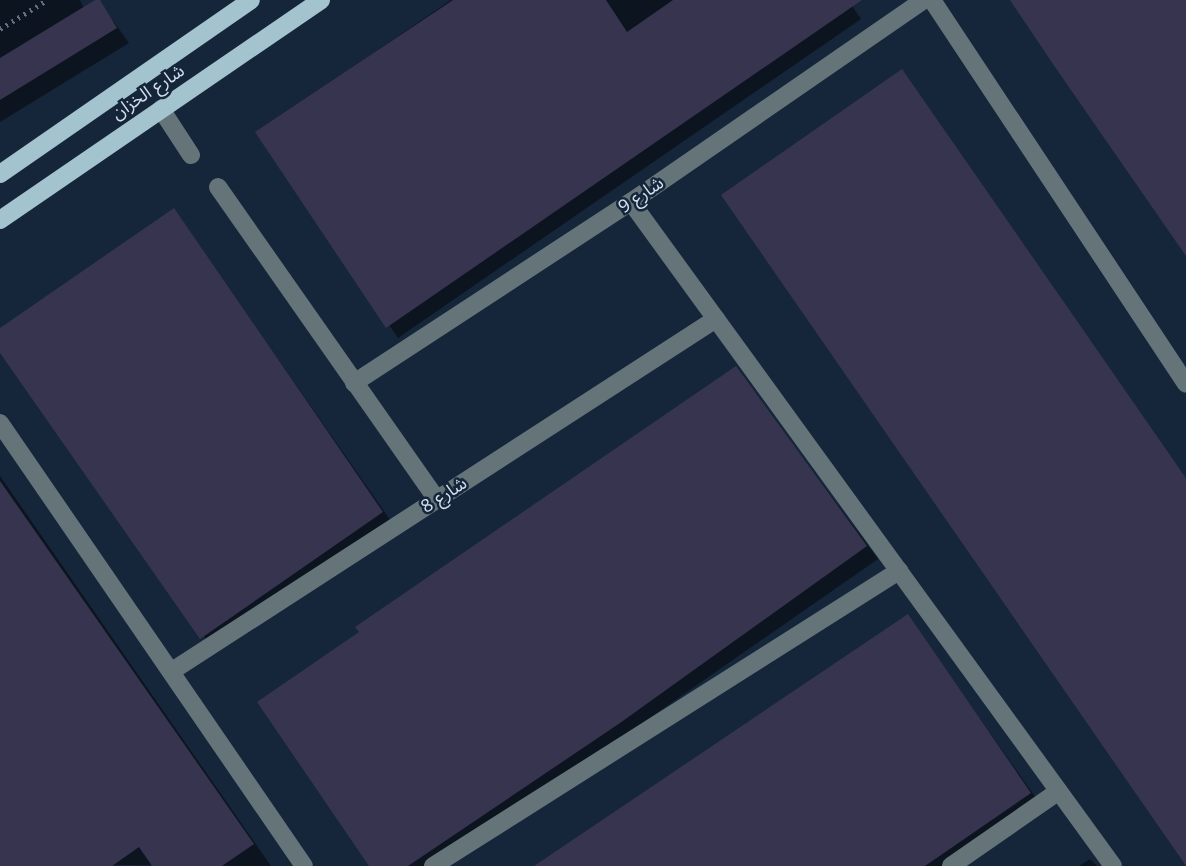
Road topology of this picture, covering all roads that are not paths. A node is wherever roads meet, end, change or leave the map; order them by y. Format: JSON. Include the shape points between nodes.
{"nodes":[{"id":1,"x":251,"y":0,"type":"edge"},
{"id":2,"x":321,"y":0,"type":"edge"},
{"id":3,"x":924,"y":0,"type":"edge"},
{"id":4,"x":932,"y":0,"type":"edge"},
{"id":5,"x":161,"y":108,"type":"junction"},
{"id":6,"x":191,"y":155,"type":"dead end"},
{"id":7,"x":0,"y":174,"type":"edge"},
{"id":8,"x":218,"y":187,"type":"dead end"},
{"id":9,"x":631,"y":202,"type":"junction"},
{"id":10,"x":0,"y":220,"type":"edge"},
{"id":11,"x":716,"y":319,"type":"junction"},
{"id":12,"x":354,"y":383,"type":"junction"},
{"id":13,"x":1186,"y":384,"type":"edge"},
{"id":14,"x":0,"y":424,"type":"edge"},
{"id":15,"x":438,"y":500,"type":"junction"},
{"id":16,"x":899,"y":571,"type":"junction"},
{"id":17,"x":172,"y":671,"type":"junction"},
{"id":18,"x":1059,"y":792,"type":"junction"},
{"id":19,"x":304,"y":866,"type":"edge"},
{"id":20,"x":433,"y":866,"type":"edge"},
{"id":21,"x":951,"y":866,"type":"edge"},
{"id":22,"x":1113,"y":866,"type":"edge"}],
"edges":[{"from":1,"to":7,"type":"main road","name":"شارع الخزان"},
{"from":2,"to":5,"type":"main road","name":"شارع الخزان"},
{"from":3,"to":9,"type":"street","name":"شارع 9"},
{"from":4,"to":13,"type":"street"},
{"from":5,"to":6,"type":"street"},
{"from":5,"to":10,"type":"main road","name":"شارع الخزان"},
{"from":8,"to":12,"type":"street"},
{"from":9,"to":11,"type":"street"},
{"from":9,"to":12,"type":"street","name":"شارع 9"},
{"from":11,"to":15,"type":"street","name":"شارع 8"},
{"from":11,"to":16,"type":"street"},
{"from":12,"to":15,"type":"street"},
{"from":14,"to":17,"type":"street"},
{"from":15,"to":17,"type":"street","name":"شارع 8"},
{"from":16,"to":18,"type":"street"},
{"from":16,"to":20,"type":"street"},
{"from":17,"to":19,"type":"street"},
{"from":18,"to":21,"type":"street"},
{"from":18,"to":22,"type":"street"}]}
